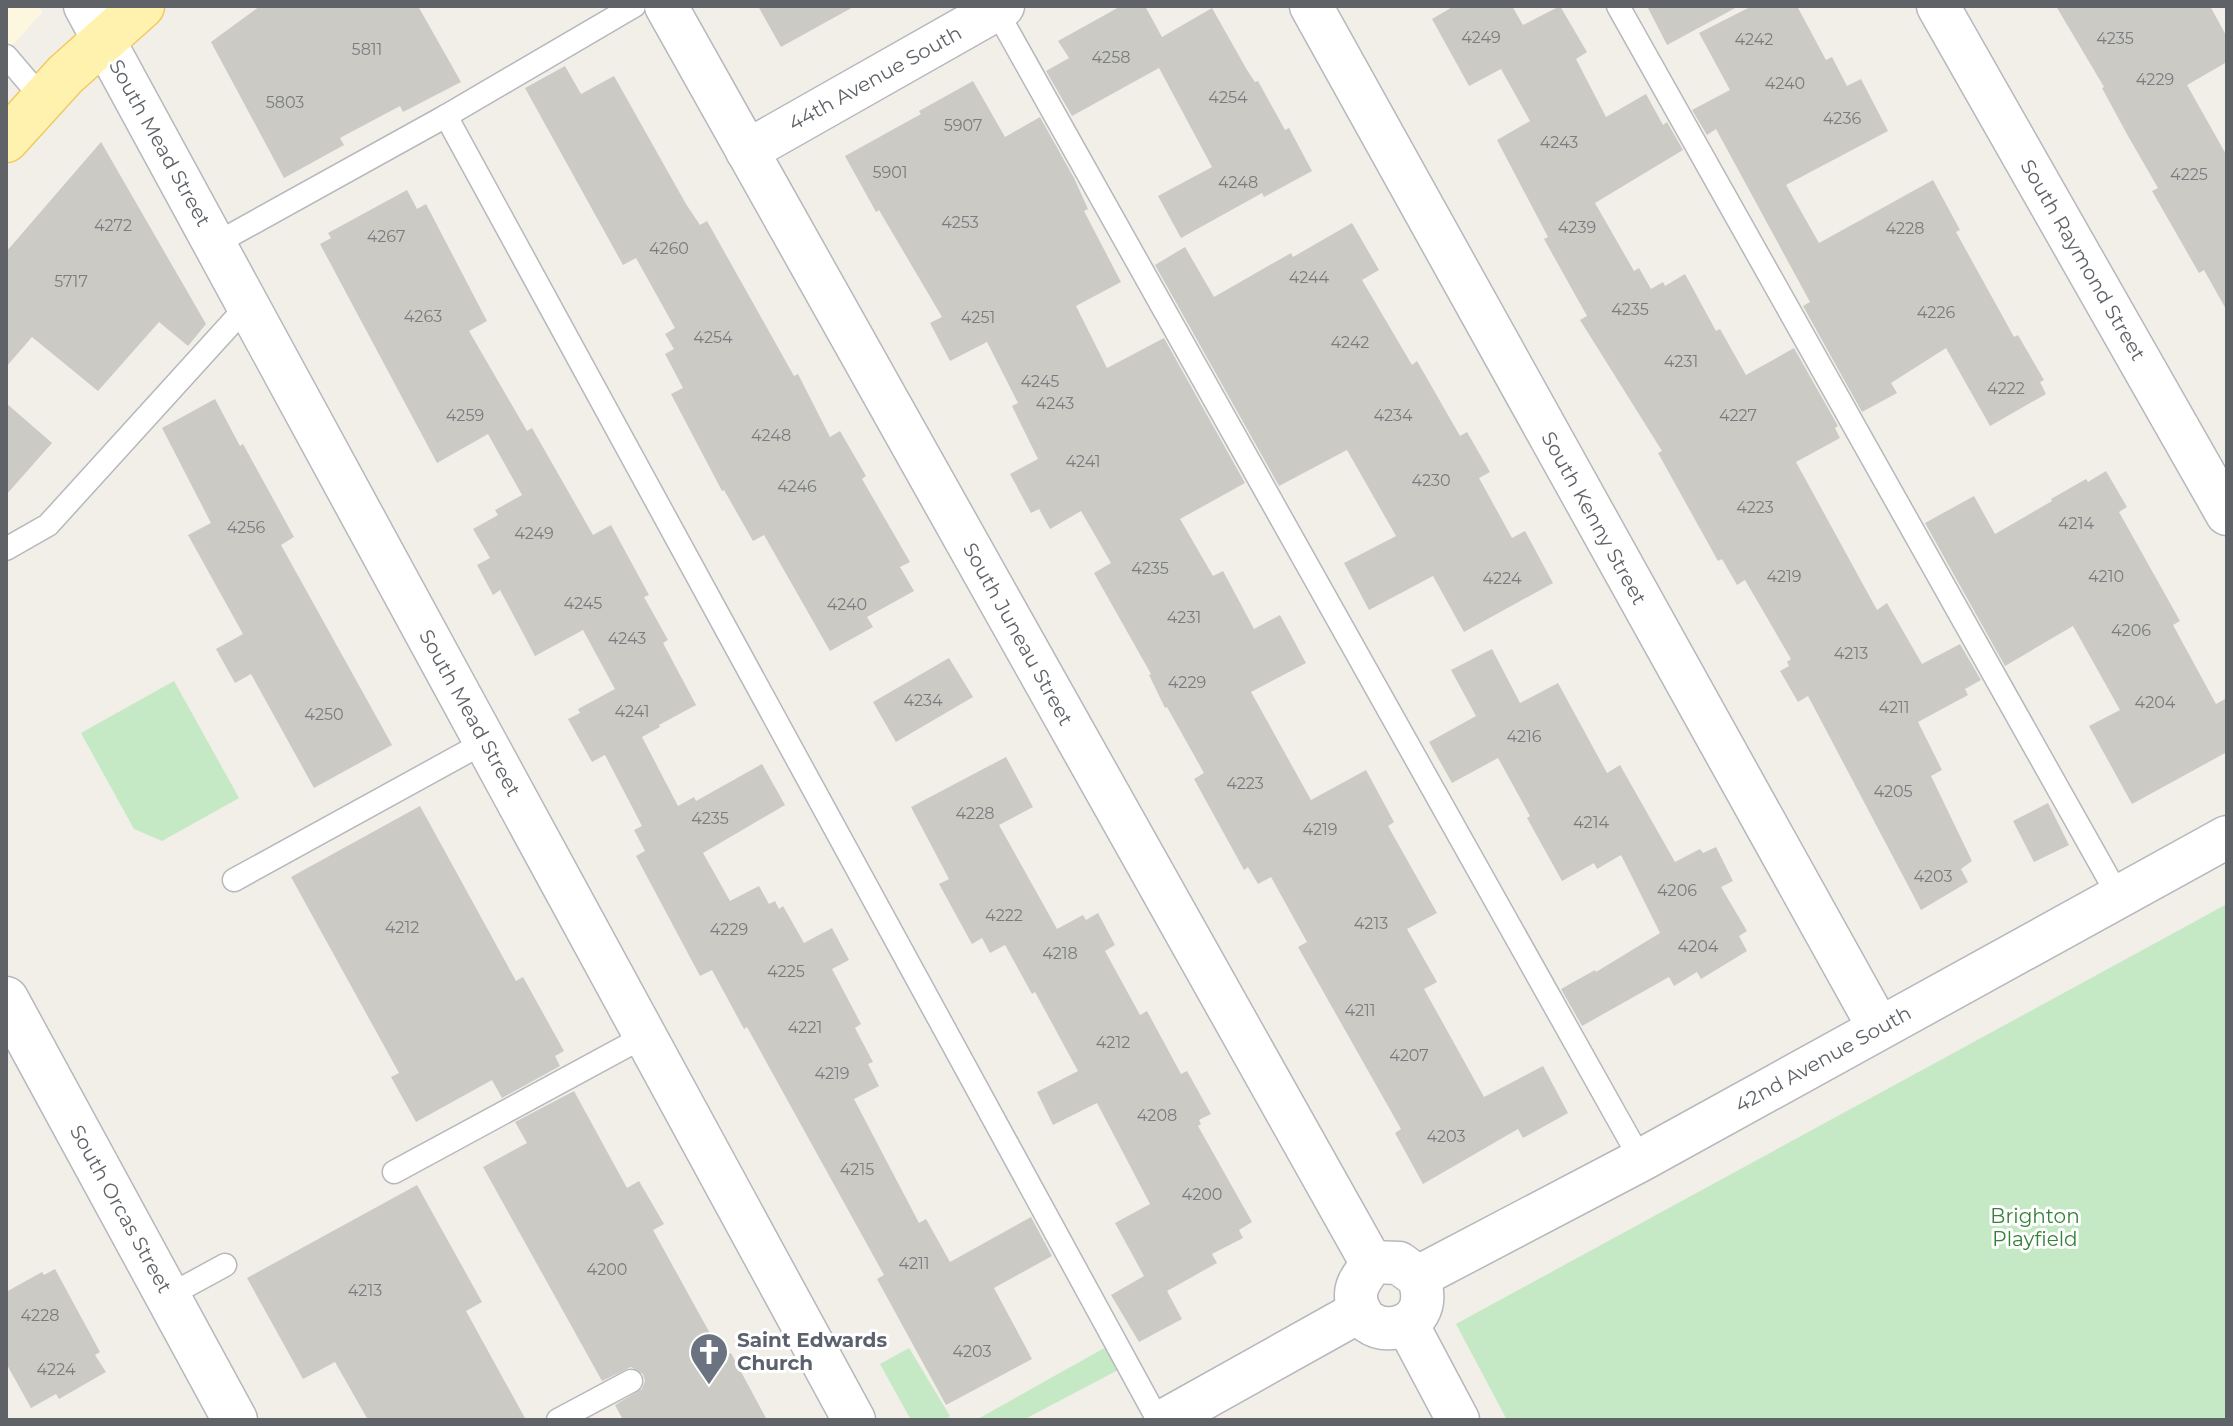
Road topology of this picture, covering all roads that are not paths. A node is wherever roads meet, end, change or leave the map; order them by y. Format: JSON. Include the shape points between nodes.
{"nodes":[{"id":1,"x":142,"y":6,"type":"edge"},
{"id":2,"x":634,"y":6,"type":"edge"},
{"id":3,"x":666,"y":6,"type":"edge"},
{"id":4,"x":1311,"y":6,"type":"edge"},
{"id":5,"x":1618,"y":6,"type":"edge"},
{"id":6,"x":1938,"y":6,"type":"edge"},
{"id":7,"x":999,"y":8,"type":"edge"},
{"id":8,"x":95,"y":23,"type":"edge"},
{"id":9,"x":6,"y":56,"type":"edge"},
{"id":10,"x":42,"y":98,"type":"junction"},
{"id":11,"x":446,"y":116,"type":"junction"},
{"id":12,"x":6,"y":140,"type":"edge"},
{"id":13,"x":747,"y":151,"type":"junction"},
{"id":14,"x":215,"y":244,"type":"junction"},
{"id":15,"x":248,"y":305,"type":"junction"},
{"id":16,"x":2227,"y":514,"type":"edge"},
{"id":17,"x":6,"y":549,"type":"edge"},
{"id":18,"x":485,"y":742,"type":"junction"},
{"id":19,"x":2227,"y":837,"type":"edge"},
{"id":20,"x":234,"y":880,"type":"dead end"},
{"id":21,"x":2119,"y":897,"type":"junction"},
{"id":22,"x":6,"y":999,"type":"edge"},
{"id":23,"x":1879,"y":1028,"type":"junction"},
{"id":24,"x":645,"y":1036,"type":"junction"},
{"id":25,"x":1641,"y":1160,"type":"junction"},
{"id":26,"x":394,"y":1172,"type":"dead end"},
{"id":27,"x":1371,"y":1262,"type":"junction"},
{"id":28,"x":225,"y":1265,"type":"dead end"},
{"id":29,"x":1418,"y":1277,"type":"junction"},
{"id":30,"x":168,"y":1296,"type":"junction"},
{"id":31,"x":1360,"y":1311,"type":"junction"},
{"id":32,"x":1407,"y":1324,"type":"junction"},
{"id":33,"x":631,"y":1381,"type":"dead end"},
{"id":34,"x":235,"y":1420,"type":"edge"},
{"id":35,"x":558,"y":1420,"type":"edge"},
{"id":36,"x":854,"y":1420,"type":"edge"},
{"id":37,"x":1158,"y":1420,"type":"edge"},
{"id":38,"x":1165,"y":1420,"type":"edge"},
{"id":39,"x":1458,"y":1420,"type":"edge"}],
"edges":[{"from":1,"to":8,"type":"main road"},
{"from":2,"to":11,"type":"lane"},
{"from":3,"to":13,"type":"street","name":"South Juneau Street"},
{"from":4,"to":23,"type":"street","name":"South Kenny Street"},
{"from":5,"to":21,"type":"lane"},
{"from":6,"to":16,"type":"street","name":"South Raymond Street"},
{"from":7,"to":13,"type":"street","name":"44th Avenue South"},
{"from":7,"to":25,"type":"lane"},
{"from":8,"to":10,"type":"main road"},
{"from":8,"to":14,"type":"street","name":"South Mead Street"},
{"from":9,"to":10,"type":"lane"},
{"from":10,"to":12,"type":"main road"},
{"from":11,"to":14,"type":"lane"},
{"from":11,"to":37,"type":"lane"},
{"from":13,"to":27,"type":"street","name":"South Juneau Street"},
{"from":14,"to":15,"type":"street","name":"South Mead Street"},
{"from":15,"to":17,"type":"lane","via":[[48,525]]},
{"from":15,"to":18,"type":"street","name":"South Mead Street"},
{"from":18,"to":20,"type":"lane"},
{"from":18,"to":24,"type":"street","name":"South Mead Street"},
{"from":19,"to":21,"type":"street","name":"42nd Avenue South"},
{"from":21,"to":23,"type":"street","name":"42nd Avenue South"},
{"from":22,"to":30,"type":"street","name":"South Orcas Street"},
{"from":23,"to":25,"type":"street","name":"42nd Avenue South"},
{"from":24,"to":26,"type":"lane"},
{"from":24,"to":36,"type":"street","name":"South Mead Street"},
{"from":25,"to":29,"type":"street","name":"42nd Avenue South"},
{"from":27,"to":29,"type":"street","via":[[1399,1263]]},
{"from":27,"to":31,"type":"street","via":[[1357,1286]]},
{"from":28,"to":30,"type":"lane"},
{"from":29,"to":32,"type":"street","via":[[1423,1300]]},
{"from":30,"to":34,"type":"street","name":"South Orcas Street"},
{"from":31,"to":32,"type":"street","via":[[1380,1328]]},
{"from":31,"to":38,"type":"street"},
{"from":32,"to":39,"type":"street"},
{"from":33,"to":35,"type":"lane"}]}
